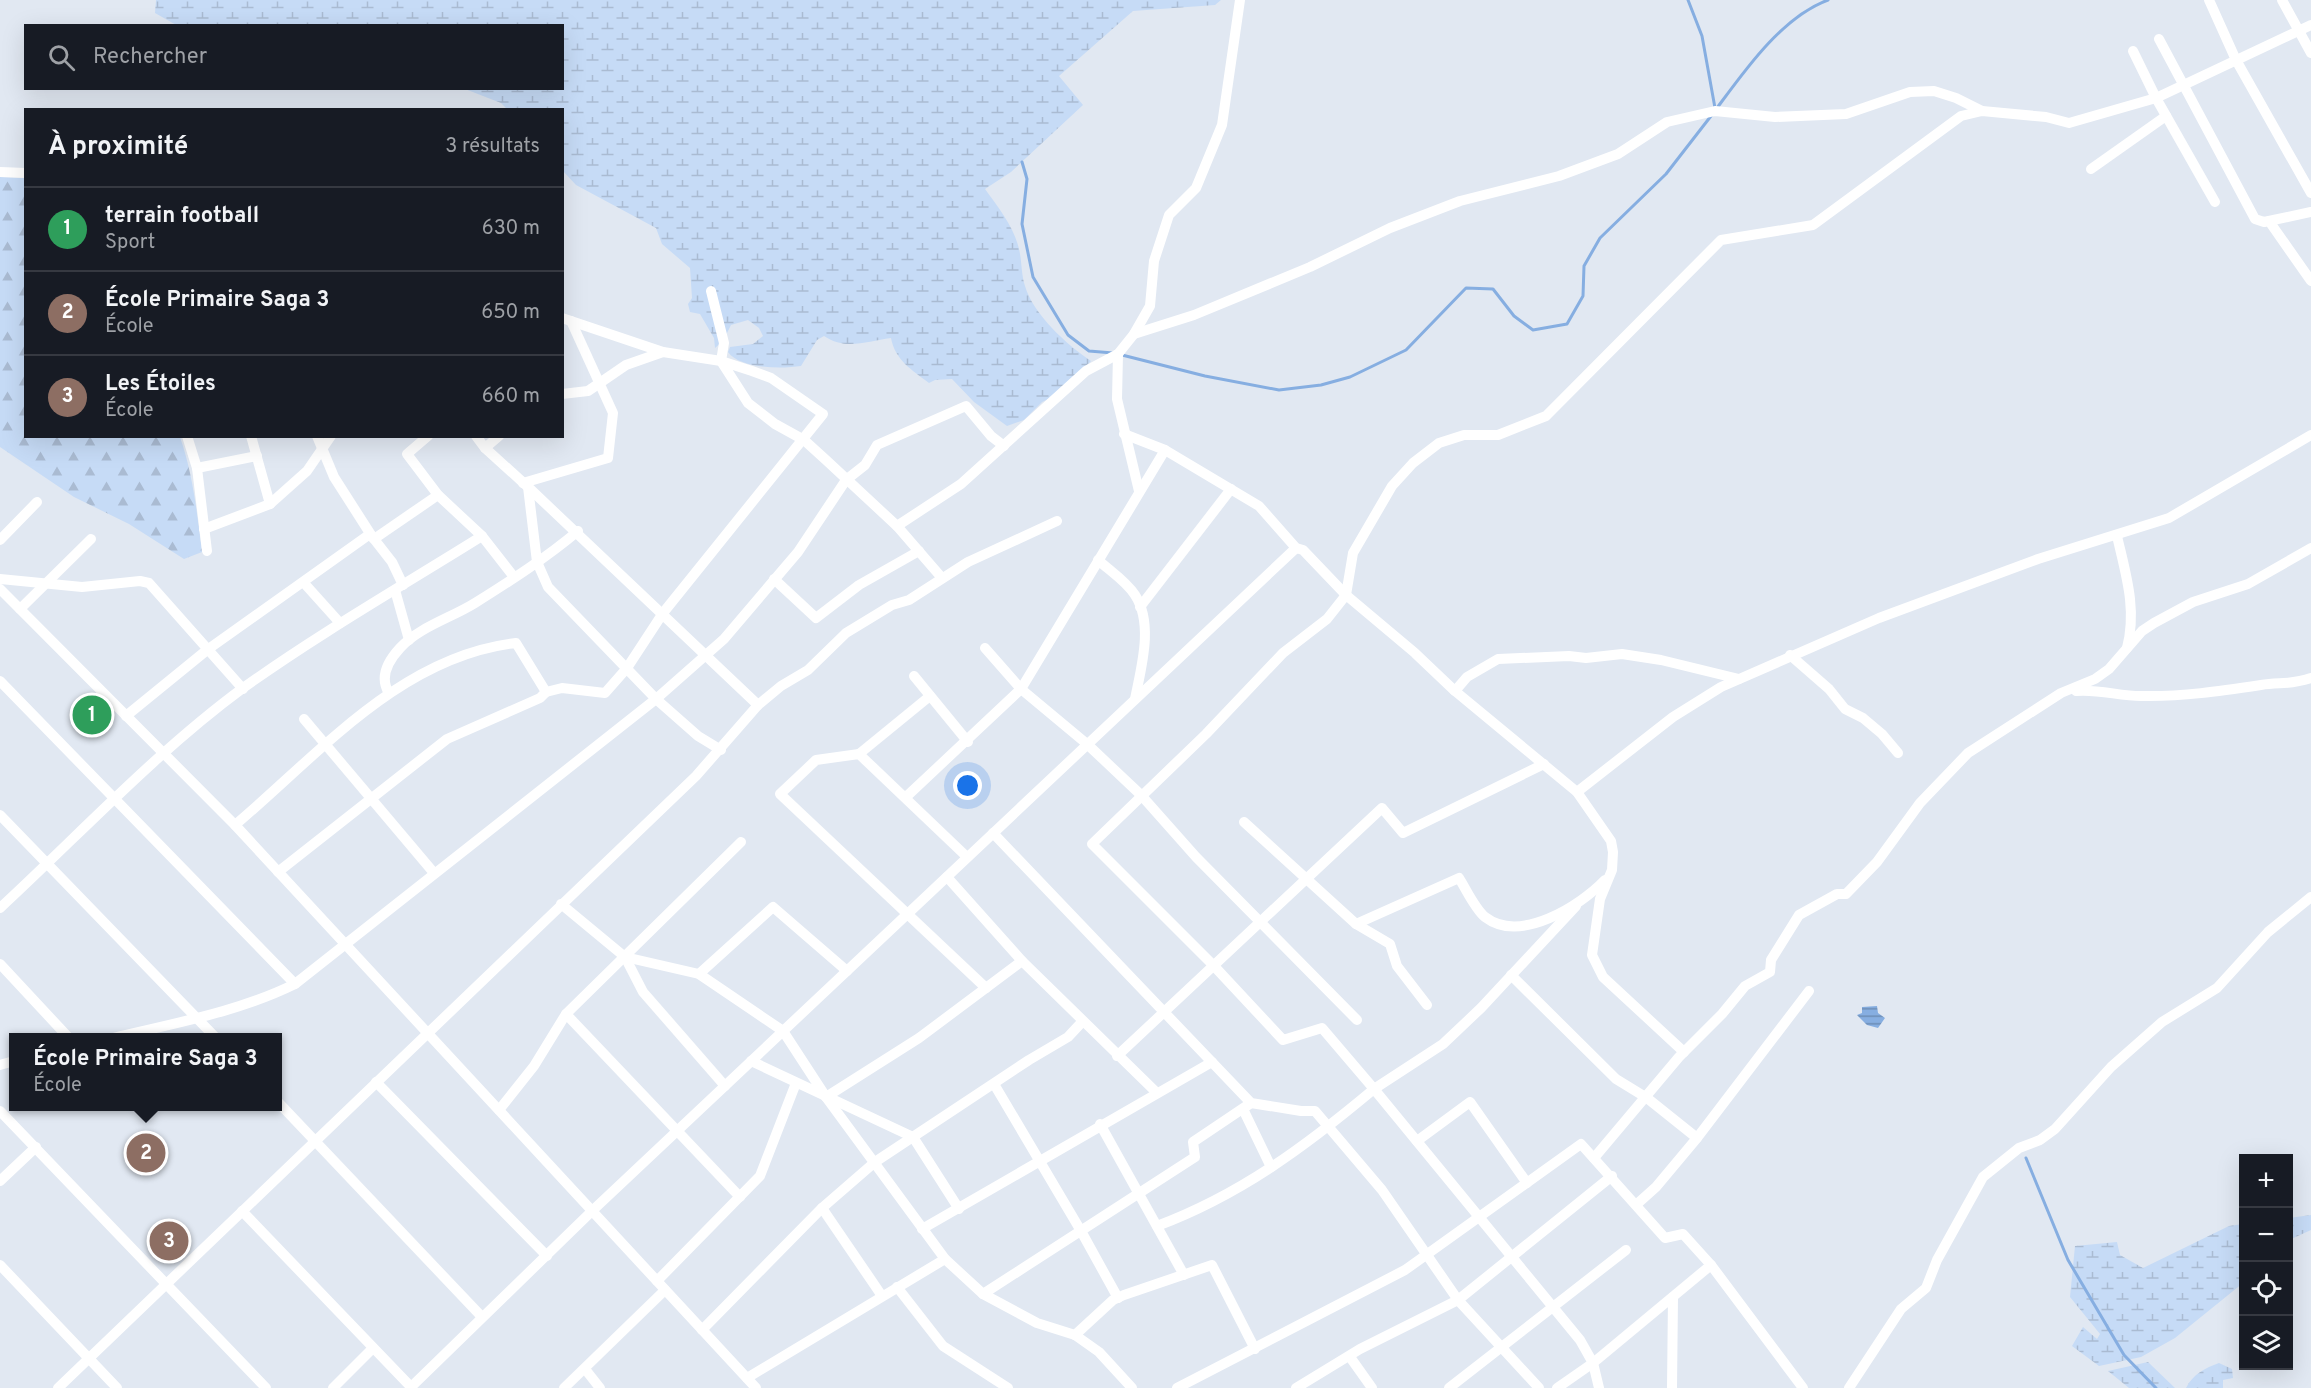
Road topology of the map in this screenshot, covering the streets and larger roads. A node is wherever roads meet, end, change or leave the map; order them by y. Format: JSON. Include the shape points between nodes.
{"nodes":[{"id":1,"x":1240,"y":0,"type":"edge"},
{"id":2,"x":2210,"y":0,"type":"edge"},
{"id":3,"x":2282,"y":0,"type":"edge"},
{"id":4,"x":2311,"y":25,"type":"edge"},
{"id":5,"x":2298,"y":30,"type":"junction"},
{"id":6,"x":2159,"y":39,"type":"dead end"},
{"id":7,"x":2133,"y":51,"type":"dead end"},
{"id":8,"x":2311,"y":53,"type":"edge"},
{"id":9,"x":2236,"y":60,"type":"junction"},
{"id":10,"x":2183,"y":85,"type":"junction"},
{"id":11,"x":2156,"y":98,"type":"junction"},
{"id":12,"x":1982,"y":111,"type":"junction"},
{"id":13,"x":2166,"y":116,"type":"junction"},
{"id":14,"x":2091,"y":169,"type":"dead end"},
{"id":15,"x":0,"y":172,"type":"edge"},
{"id":16,"x":24,"y":173,"type":"edge"},
{"id":17,"x":2311,"y":194,"type":"edge"},
{"id":18,"x":2215,"y":202,"type":"dead end"},
{"id":19,"x":2311,"y":212,"type":"edge"},
{"id":20,"x":2269,"y":221,"type":"junction"},
{"id":21,"x":2311,"y":281,"type":"edge"},
{"id":22,"x":711,"y":291,"type":"dead end"},
{"id":23,"x":566,"y":320,"type":"edge"},
{"id":24,"x":1134,"y":334,"type":"junction"},
{"id":25,"x":663,"y":352,"type":"junction"},
{"id":26,"x":1118,"y":354,"type":"junction"},
{"id":27,"x":721,"y":361,"type":"junction"},
{"id":28,"x":599,"y":383,"type":"junction"},
{"id":29,"x":564,"y":394,"type":"edge"},
{"id":30,"x":1124,"y":434,"type":"junction"},
{"id":31,"x":2311,"y":435,"type":"edge"},
{"id":32,"x":188,"y":438,"type":"edge"},
{"id":33,"x":252,"y":438,"type":"edge"},
{"id":34,"x":426,"y":438,"type":"edge"},
{"id":35,"x":478,"y":438,"type":"edge"},
{"id":36,"x":497,"y":438,"type":"edge"},
{"id":37,"x":804,"y":440,"type":"junction"},
{"id":38,"x":319,"y":442,"type":"edge"},
{"id":39,"x":1004,"y":446,"type":"junction"},
{"id":40,"x":485,"y":448,"type":"junction"},
{"id":41,"x":1165,"y":450,"type":"junction"},
{"id":42,"x":257,"y":456,"type":"junction"},
{"id":43,"x":197,"y":468,"type":"junction"},
{"id":44,"x":846,"y":480,"type":"junction"},
{"id":45,"x":526,"y":485,"type":"junction"},
{"id":46,"x":1231,"y":489,"type":"junction"},
{"id":47,"x":1139,"y":491,"type":"junction"},
{"id":48,"x":438,"y":495,"type":"junction"},
{"id":49,"x":38,"y":502,"type":"dead end"},
{"id":50,"x":270,"y":504,"type":"junction"},
{"id":51,"x":1057,"y":521,"type":"dead end"},
{"id":52,"x":897,"y":526,"type":"junction"},
{"id":53,"x":204,"y":529,"type":"junction"},
{"id":54,"x":578,"y":531,"type":"junction"},
{"id":55,"x":372,"y":536,"type":"junction"},
{"id":56,"x":482,"y":536,"type":"junction"},
{"id":57,"x":2116,"y":536,"type":"junction"},
{"id":58,"x":91,"y":539,"type":"dead end"},
{"id":59,"x":0,"y":540,"type":"edge"},
{"id":60,"x":1296,"y":548,"type":"junction"},
{"id":61,"x":2311,"y":548,"type":"edge"},
{"id":62,"x":207,"y":551,"type":"dead end"},
{"id":63,"x":919,"y":551,"type":"junction"},
{"id":64,"x":1098,"y":560,"type":"junction"},
{"id":65,"x":537,"y":561,"type":"junction"},
{"id":66,"x":514,"y":577,"type":"junction"},
{"id":67,"x":942,"y":578,"type":"junction"},
{"id":68,"x":0,"y":579,"type":"edge"},
{"id":69,"x":774,"y":579,"type":"junction"},
{"id":70,"x":46,"y":583,"type":"junction"},
{"id":71,"x":304,"y":583,"type":"junction"},
{"id":72,"x":399,"y":588,"type":"junction"},
{"id":73,"x":0,"y":589,"type":"edge"},
{"id":74,"x":1346,"y":595,"type":"junction"},
{"id":75,"x":1140,"y":607,"type":"junction"},
{"id":76,"x":20,"y":609,"type":"junction"},
{"id":77,"x":663,"y":613,"type":"junction"},
{"id":78,"x":340,"y":623,"type":"junction"},
{"id":79,"x":409,"y":640,"type":"junction"},
{"id":80,"x":985,"y":648,"type":"dead end"},
{"id":81,"x":207,"y":650,"type":"junction"},
{"id":82,"x":2126,"y":651,"type":"junction"},
{"id":83,"x":707,"y":655,"type":"junction"},
{"id":84,"x":1790,"y":656,"type":"junction"},
{"id":85,"x":627,"y":668,"type":"junction"},
{"id":86,"x":914,"y":676,"type":"dead end"},
{"id":87,"x":2311,"y":678,"type":"edge"},
{"id":88,"x":1739,"y":679,"type":"junction"},
{"id":89,"x":0,"y":681,"type":"edge"},
{"id":90,"x":243,"y":689,"type":"junction"},
{"id":91,"x":1021,"y":689,"type":"junction"},
{"id":92,"x":1455,"y":691,"type":"junction"},
{"id":93,"x":546,"y":692,"type":"junction"},
{"id":94,"x":389,"y":693,"type":"junction"},
{"id":95,"x":2061,"y":693,"type":"junction"},
{"id":96,"x":930,"y":696,"type":"junction"},
{"id":97,"x":656,"y":699,"type":"junction"},
{"id":98,"x":1135,"y":699,"type":"junction"},
{"id":99,"x":758,"y":705,"type":"junction"},
{"id":100,"x":126,"y":716,"type":"junction"},
{"id":101,"x":304,"y":719,"type":"dead end"},
{"id":102,"x":968,"y":742,"type":"junction"},
{"id":103,"x":1088,"y":744,"type":"junction"},
{"id":104,"x":327,"y":746,"type":"junction"},
{"id":105,"x":721,"y":750,"type":"junction"},
{"id":106,"x":163,"y":753,"type":"junction"},
{"id":107,"x":1898,"y":753,"type":"dead end"},
{"id":108,"x":859,"y":754,"type":"junction"},
{"id":109,"x":1544,"y":764,"type":"junction"},
{"id":110,"x":1577,"y":792,"type":"junction"},
{"id":111,"x":1141,"y":795,"type":"junction"},
{"id":112,"x":906,"y":797,"type":"junction"},
{"id":113,"x":371,"y":798,"type":"junction"},
{"id":114,"x":116,"y":800,"type":"junction"},
{"id":115,"x":0,"y":815,"type":"edge"},
{"id":116,"x":1244,"y":822,"type":"dead end"},
{"id":117,"x":235,"y":825,"type":"junction"},
{"id":118,"x":993,"y":833,"type":"junction"},
{"id":119,"x":741,"y":842,"type":"dead end"},
{"id":120,"x":967,"y":857,"type":"junction"},
{"id":121,"x":47,"y":865,"type":"junction"},
{"id":122,"x":278,"y":872,"type":"junction"},
{"id":123,"x":434,"y":873,"type":"junction"},
{"id":124,"x":1610,"y":876,"type":"junction"},
{"id":125,"x":946,"y":877,"type":"junction"},
{"id":126,"x":1304,"y":879,"type":"junction"},
{"id":127,"x":2311,"y":897,"type":"edge"},
{"id":128,"x":561,"y":904,"type":"junction"},
{"id":129,"x":1576,"y":906,"type":"junction"},
{"id":130,"x":0,"y":908,"type":"edge"},
{"id":131,"x":907,"y":914,"type":"junction"},
{"id":132,"x":1261,"y":922,"type":"junction"},
{"id":133,"x":1356,"y":924,"type":"junction"},
{"id":134,"x":346,"y":944,"type":"junction"},
{"id":135,"x":625,"y":957,"type":"junction"},
{"id":136,"x":1022,"y":961,"type":"junction"},
{"id":137,"x":0,"y":964,"type":"edge"},
{"id":138,"x":1214,"y":966,"type":"junction"},
{"id":139,"x":847,"y":971,"type":"junction"},
{"id":140,"x":699,"y":974,"type":"junction"},
{"id":141,"x":1511,"y":975,"type":"junction"},
{"id":142,"x":295,"y":984,"type":"junction"},
{"id":143,"x":986,"y":988,"type":"junction"},
{"id":144,"x":1809,"y":991,"type":"dead end"},
{"id":145,"x":1427,"y":1005,"type":"dead end"},
{"id":146,"x":1164,"y":1012,"type":"junction"},
{"id":147,"x":566,"y":1014,"type":"junction"},
{"id":148,"x":197,"y":1018,"type":"junction"},
{"id":149,"x":1357,"y":1020,"type":"dead end"},
{"id":150,"x":1082,"y":1022,"type":"junction"},
{"id":151,"x":783,"y":1031,"type":"junction"},
{"id":152,"x":64,"y":1033,"type":"edge"},
{"id":153,"x":134,"y":1033,"type":"edge"},
{"id":154,"x":211,"y":1033,"type":"edge"},
{"id":155,"x":427,"y":1033,"type":"junction"},
{"id":156,"x":1684,"y":1052,"type":"junction"},
{"id":157,"x":1117,"y":1056,"type":"junction"},
{"id":158,"x":751,"y":1061,"type":"junction"},
{"id":159,"x":1212,"y":1062,"type":"junction"},
{"id":160,"x":376,"y":1082,"type":"junction"},
{"id":161,"x":796,"y":1083,"type":"junction"},
{"id":162,"x":994,"y":1084,"type":"junction"},
{"id":163,"x":724,"y":1086,"type":"junction"},
{"id":164,"x":1374,"y":1089,"type":"junction"},
{"id":165,"x":1157,"y":1093,"type":"junction"},
{"id":166,"x":826,"y":1097,"type":"junction"},
{"id":167,"x":1647,"y":1098,"type":"junction"},
{"id":168,"x":282,"y":1106,"type":"edge"},
{"id":169,"x":1247,"y":1106,"type":"junction"},
{"id":170,"x":499,"y":1110,"type":"junction"},
{"id":171,"x":0,"y":1111,"type":"edge"},
{"id":172,"x":1100,"y":1124,"type":"junction"},
{"id":173,"x":1329,"y":1126,"type":"junction"},
{"id":174,"x":677,"y":1130,"type":"junction"},
{"id":175,"x":913,"y":1137,"type":"junction"},
{"id":176,"x":1697,"y":1138,"type":"junction"},
{"id":177,"x":316,"y":1140,"type":"junction"},
{"id":178,"x":1417,"y":1141,"type":"junction"},
{"id":179,"x":36,"y":1148,"type":"junction"},
{"id":180,"x":1594,"y":1158,"type":"junction"},
{"id":181,"x":1040,"y":1161,"type":"junction"},
{"id":182,"x":875,"y":1162,"type":"junction"},
{"id":183,"x":1271,"y":1167,"type":"junction"},
{"id":184,"x":1612,"y":1176,"type":"junction"},
{"id":185,"x":0,"y":1180,"type":"edge"},
{"id":186,"x":1527,"y":1183,"type":"junction"},
{"id":187,"x":1139,"y":1194,"type":"junction"},
{"id":188,"x":740,"y":1197,"type":"junction"},
{"id":189,"x":1637,"y":1204,"type":"junction"},
{"id":190,"x":822,"y":1208,"type":"junction"},
{"id":191,"x":958,"y":1209,"type":"junction"},
{"id":192,"x":242,"y":1211,"type":"junction"},
{"id":193,"x":592,"y":1211,"type":"junction"},
{"id":194,"x":1479,"y":1216,"type":"junction"},
{"id":195,"x":1157,"y":1226,"type":"junction"},
{"id":196,"x":922,"y":1229,"type":"junction"},
{"id":197,"x":1081,"y":1231,"type":"junction"},
{"id":198,"x":1626,"y":1250,"type":"dead end"},
{"id":199,"x":1427,"y":1254,"type":"junction"},
{"id":200,"x":547,"y":1256,"type":"junction"},
{"id":201,"x":1512,"y":1257,"type":"junction"},
{"id":202,"x":945,"y":1258,"type":"junction"},
{"id":203,"x":1712,"y":1265,"type":"junction"},
{"id":204,"x":0,"y":1266,"type":"edge"},
{"id":205,"x":1184,"y":1275,"type":"junction"},
{"id":206,"x":657,"y":1281,"type":"junction"},
{"id":207,"x":167,"y":1284,"type":"junction"},
{"id":208,"x":897,"y":1287,"type":"junction"},
{"id":209,"x":665,"y":1290,"type":"junction"},
{"id":210,"x":983,"y":1294,"type":"junction"},
{"id":211,"x":882,"y":1296,"type":"junction"},
{"id":212,"x":1673,"y":1297,"type":"junction"},
{"id":213,"x":1118,"y":1298,"type":"junction"},
{"id":214,"x":1458,"y":1300,"type":"junction"},
{"id":215,"x":1554,"y":1307,"type":"junction"},
{"id":216,"x":482,"y":1317,"type":"junction"},
{"id":217,"x":702,"y":1330,"type":"junction"},
{"id":218,"x":1075,"y":1335,"type":"junction"},
{"id":219,"x":1502,"y":1347,"type":"junction"},
{"id":220,"x":374,"y":1348,"type":"junction"},
{"id":221,"x":1255,"y":1349,"type":"junction"},
{"id":222,"x":1350,"y":1357,"type":"junction"},
{"id":223,"x":89,"y":1358,"type":"junction"},
{"id":224,"x":1593,"y":1363,"type":"junction"},
{"id":225,"x":585,"y":1369,"type":"junction"},
{"id":226,"x":747,"y":1378,"type":"junction"},
{"id":227,"x":1451,"y":1387,"type":"edge"},
{"id":228,"x":58,"y":1388,"type":"edge"},
{"id":229,"x":117,"y":1388,"type":"edge"},
{"id":230,"x":266,"y":1388,"type":"edge"},
{"id":231,"x":333,"y":1388,"type":"edge"},
{"id":232,"x":411,"y":1388,"type":"edge"},
{"id":233,"x":564,"y":1388,"type":"edge"},
{"id":234,"x":600,"y":1388,"type":"edge"},
{"id":235,"x":756,"y":1388,"type":"edge"},
{"id":236,"x":1008,"y":1388,"type":"edge"},
{"id":237,"x":1132,"y":1388,"type":"edge"},
{"id":238,"x":1177,"y":1388,"type":"edge"},
{"id":239,"x":1296,"y":1388,"type":"edge"},
{"id":240,"x":1372,"y":1388,"type":"edge"},
{"id":241,"x":1539,"y":1388,"type":"edge"},
{"id":242,"x":1557,"y":1388,"type":"edge"},
{"id":243,"x":1599,"y":1388,"type":"edge"},
{"id":244,"x":1672,"y":1388,"type":"edge"},
{"id":245,"x":1803,"y":1388,"type":"edge"},
{"id":246,"x":1849,"y":1388,"type":"edge"}],
"edges":[{"from":1,"to":24,"type":"street","via":[[1222,125],[1196,188],[1169,215],[1154,261],[1150,306]]},
{"from":2,"to":9,"type":"street"},
{"from":3,"to":5,"type":"street"},
{"from":4,"to":5,"type":"street"},
{"from":5,"to":8,"type":"street"},
{"from":5,"to":9,"type":"street"},
{"from":6,"to":10,"type":"street"},
{"from":7,"to":11,"type":"street"},
{"from":9,"to":10,"type":"street"},
{"from":9,"to":17,"type":"street"},
{"from":10,"to":11,"type":"street"},
{"from":10,"to":20,"type":"street","via":[[2255,219]]},
{"from":11,"to":12,"type":"street","via":[[2069,123]]},
{"from":11,"to":13,"type":"street"},
{"from":12,"to":24,"type":"street","via":[[1934,91],[1910,92],[1846,114],[1775,117],[1715,111],[1667,122],[1618,154],[1559,176],[1460,201],[1194,315]]},
{"from":12,"to":74,"type":"street","via":[[1961,116],[1813,225],[1721,240],[1546,416],[1498,435],[1464,435],[1439,443],[1392,486],[1353,553]]},
{"from":13,"to":14,"type":"street"},
{"from":13,"to":18,"type":"street"},
{"from":15,"to":16,"type":"street"},
{"from":19,"to":20,"type":"street"},
{"from":20,"to":21,"type":"street"},
{"from":22,"to":27,"type":"street","via":[[724,343]]},
{"from":23,"to":25,"type":"street"},
{"from":23,"to":28,"type":"street"},
{"from":24,"to":26,"type":"street"},
{"from":25,"to":27,"type":"street"},
{"from":25,"to":28,"type":"street","via":[[626,365]]},
{"from":26,"to":30,"type":"street","via":[[1117,399]]},
{"from":26,"to":39,"type":"street","via":[[1086,371]]},
{"from":27,"to":37,"type":"street","via":[[748,403]]},
{"from":27,"to":37,"type":"street","via":[[771,378],[823,414]]},
{"from":28,"to":29,"type":"street","via":[[578,394]]},
{"from":28,"to":45,"type":"street","via":[[613,413],[608,458]]},
{"from":30,"to":41,"type":"street"},
{"from":30,"to":47,"type":"street"},
{"from":31,"to":57,"type":"street","via":[[2169,518]]},
{"from":32,"to":43,"type":"street"},
{"from":33,"to":42,"type":"street"},
{"from":34,"to":48,"type":"street","via":[[407,454]]},
{"from":35,"to":40,"type":"street"},
{"from":36,"to":40,"type":"street"},
{"from":37,"to":44,"type":"street"},
{"from":37,"to":77,"type":"street"},
{"from":38,"to":50,"type":"street","via":[[307,471]]},
{"from":38,"to":55,"type":"street","via":[[334,477]]},
{"from":39,"to":44,"type":"street","via":[[966,406],[877,445],[865,465]]},
{"from":39,"to":52,"type":"street","via":[[961,484]]},
{"from":40,"to":45,"type":"street"},
{"from":41,"to":46,"type":"street"},
{"from":41,"to":47,"type":"street"},
{"from":42,"to":43,"type":"street"},
{"from":42,"to":50,"type":"street"},
{"from":43,"to":53,"type":"street"},
{"from":44,"to":52,"type":"street"},
{"from":44,"to":69,"type":"street","via":[[816,528]]},
{"from":45,"to":54,"type":"street"},
{"from":45,"to":65,"type":"street"},
{"from":46,"to":60,"type":"street","via":[[1259,506]]},
{"from":46,"to":75,"type":"street"},
{"from":47,"to":64,"type":"street"},
{"from":48,"to":55,"type":"street"},
{"from":48,"to":56,"type":"street"},
{"from":49,"to":59,"type":"street"},
{"from":50,"to":53,"type":"street"},
{"from":51,"to":67,"type":"street"},
{"from":52,"to":63,"type":"street"},
{"from":53,"to":62,"type":"street"},
{"from":54,"to":65,"type":"street"},
{"from":54,"to":77,"type":"street"},
{"from":55,"to":71,"type":"street"},
{"from":55,"to":72,"type":"street","via":[[392,562]]},
{"from":56,"to":66,"type":"street"},
{"from":56,"to":72,"type":"street"},
{"from":57,"to":82,"type":"street","via":[[2132,599],[2132,627]]},
{"from":57,"to":84,"type":"street","via":[[1879,618]]},
{"from":58,"to":70,"type":"street"},
{"from":60,"to":74,"type":"street","via":[[1303,550]]},
{"from":60,"to":98,"type":"street"},
{"from":61,"to":82,"type":"street","via":[[2248,584],[2181,608],[2142,631]]},
{"from":63,"to":67,"type":"street"},
{"from":63,"to":69,"type":"street","via":[[859,585],[816,618]]},
{"from":64,"to":75,"type":"street","via":[[1135,595]]},
{"from":64,"to":91,"type":"street"},
{"from":65,"to":66,"type":"street"},
{"from":65,"to":85,"type":"street","via":[[548,587],[562,605]]},
{"from":66,"to":79,"type":"street"},
{"from":67,"to":99,"type":"street","via":[[846,633],[808,670]]},
{"from":68,"to":70,"type":"street"},
{"from":69,"to":83,"type":"street"},
{"from":70,"to":76,"type":"street"},
{"from":70,"to":81,"type":"street","via":[[82,587],[145,582]]},
{"from":71,"to":78,"type":"street"},
{"from":71,"to":81,"type":"street"},
{"from":72,"to":78,"type":"street"},
{"from":72,"to":79,"type":"street"},
{"from":73,"to":76,"type":"street"},
{"from":74,"to":92,"type":"street"},
{"from":74,"to":111,"type":"street","via":[[1327,619],[1283,653]]},
{"from":75,"to":98,"type":"street","via":[[1145,630]]},
{"from":76,"to":100,"type":"street"},
{"from":77,"to":83,"type":"street"},
{"from":77,"to":85,"type":"street"},
{"from":78,"to":90,"type":"street"},
{"from":79,"to":94,"type":"street","via":[[385,671],[383,680]]},
{"from":80,"to":91,"type":"street"},
{"from":81,"to":90,"type":"street"},
{"from":81,"to":100,"type":"street"},
{"from":82,"to":95,"type":"street","via":[[2095,679]]},
{"from":83,"to":97,"type":"street"},
{"from":83,"to":99,"type":"street"},
{"from":84,"to":88,"type":"street"},
{"from":84,"to":107,"type":"street","via":[[1830,689],[1845,709],[1882,734]]},
{"from":85,"to":93,"type":"street","via":[[605,693],[562,688]]},
{"from":85,"to":97,"type":"street"},
{"from":86,"to":96,"type":"street"},
{"from":87,"to":95,"type":"street","via":[[2283,685],[2151,696],[2100,690]]},
{"from":88,"to":92,"type":"street","via":[[1622,654],[1569,656],[1498,659],[1467,677]]},
{"from":88,"to":110,"type":"street","via":[[1698,699]]},
{"from":89,"to":114,"type":"street"},
{"from":90,"to":106,"type":"street"},
{"from":91,"to":102,"type":"street"},
{"from":91,"to":103,"type":"street"},
{"from":92,"to":109,"type":"street"},
{"from":93,"to":94,"type":"street","via":[[516,643],[469,652]]},
{"from":93,"to":113,"type":"street","via":[[531,703],[447,739]]},
{"from":94,"to":104,"type":"street"},
{"from":95,"to":156,"type":"street","via":[[1968,753],[1920,803],[1852,889],[1799,915],[1771,960],[1770,972],[1745,986]]},
{"from":96,"to":102,"type":"street"},
{"from":96,"to":108,"type":"street"},
{"from":97,"to":105,"type":"street","via":[[698,736]]},
{"from":97,"to":123,"type":"street"},
{"from":98,"to":103,"type":"street"},
{"from":99,"to":105,"type":"street"},
{"from":100,"to":106,"type":"street"},
{"from":101,"to":104,"type":"street"},
{"from":102,"to":112,"type":"street"},
{"from":103,"to":111,"type":"street"},
{"from":103,"to":118,"type":"street"},
{"from":104,"to":113,"type":"street"},
{"from":104,"to":117,"type":"street"},
{"from":105,"to":128,"type":"street"},
{"from":106,"to":114,"type":"street"},
{"from":106,"to":117,"type":"street"},
{"from":108,"to":112,"type":"street"},
{"from":108,"to":131,"type":"street","via":[[816,760],[780,794]]},
{"from":109,"to":110,"type":"street"},
{"from":109,"to":126,"type":"street","via":[[1403,832],[1382,808]]},
{"from":110,"to":124,"type":"street","via":[[1611,841],[1614,862]]},
{"from":111,"to":132,"type":"street"},
{"from":111,"to":138,"type":"street","via":[[1092,844]]},
{"from":112,"to":120,"type":"street"},
{"from":113,"to":122,"type":"street"},
{"from":113,"to":123,"type":"street"},
{"from":114,"to":121,"type":"street"},
{"from":114,"to":142,"type":"street"},
{"from":115,"to":121,"type":"street"},
{"from":116,"to":126,"type":"street"},
{"from":117,"to":122,"type":"street"},
{"from":118,"to":120,"type":"street"},
{"from":118,"to":146,"type":"street"},
{"from":119,"to":135,"type":"street"},
{"from":120,"to":125,"type":"street"},
{"from":121,"to":130,"type":"street"},
{"from":121,"to":148,"type":"street"},
{"from":122,"to":134,"type":"street"},
{"from":123,"to":134,"type":"street"},
{"from":124,"to":129,"type":"street"},
{"from":124,"to":156,"type":"street","via":[[1600,899],[1593,955],[1603,977]]},
{"from":125,"to":131,"type":"street"},
{"from":125,"to":136,"type":"street"},
{"from":126,"to":132,"type":"street"},
{"from":126,"to":133,"type":"street"},
{"from":127,"to":246,"type":"street","via":[[2268,932],[2217,988],[2162,1022],[2111,1067],[2055,1129],[2019,1148],[1983,1177],[1936,1260],[1926,1288],[1901,1309]]},
{"from":128,"to":135,"type":"street"},
{"from":128,"to":155,"type":"street"},
{"from":129,"to":133,"type":"street","via":[[1552,918],[1512,927],[1485,917],[1459,878]]},
{"from":129,"to":141,"type":"street"},
{"from":131,"to":139,"type":"street"},
{"from":131,"to":143,"type":"street"},
{"from":132,"to":138,"type":"street"},
{"from":132,"to":149,"type":"street"},
{"from":133,"to":145,"type":"street","via":[[1390,944],[1397,966]]},
{"from":134,"to":142,"type":"street"},
{"from":134,"to":155,"type":"street"},
{"from":135,"to":140,"type":"street"},
{"from":135,"to":147,"type":"street"},
{"from":135,"to":163,"type":"street","via":[[643,992]]},
{"from":136,"to":143,"type":"street"},
{"from":136,"to":150,"type":"street"},
{"from":137,"to":152,"type":"street"},
{"from":138,"to":146,"type":"street"},
{"from":138,"to":164,"type":"street","via":[[1283,1040],[1322,1028]]},
{"from":139,"to":140,"type":"street","via":[[773,907]]},
{"from":139,"to":151,"type":"street"},
{"from":140,"to":151,"type":"street"},
{"from":141,"to":164,"type":"street","via":[[1443,1044]]},
{"from":141,"to":167,"type":"street","via":[[1616,1079]]},
{"from":142,"to":148,"type":"street","via":[[270,997]]},
{"from":143,"to":166,"type":"street","via":[[919,1038]]},
{"from":144,"to":176,"type":"street"},
{"from":146,"to":157,"type":"street"},
{"from":146,"to":159,"type":"street"},
{"from":147,"to":170,"type":"street","via":[[534,1066]]},
{"from":147,"to":174,"type":"street"},
{"from":148,"to":153,"type":"street"},
{"from":148,"to":154,"type":"street"},
{"from":150,"to":157,"type":"street"},
{"from":150,"to":162,"type":"street","via":[[1068,1037]]},
{"from":151,"to":158,"type":"street"},
{"from":151,"to":166,"type":"street"},
{"from":155,"to":160,"type":"street"},
{"from":155,"to":170,"type":"street"},
{"from":156,"to":167,"type":"street"},
{"from":157,"to":165,"type":"street"},
{"from":158,"to":161,"type":"street"},
{"from":158,"to":163,"type":"street"},
{"from":159,"to":165,"type":"street"},
{"from":159,"to":169,"type":"street"},
{"from":160,"to":177,"type":"street"},
{"from":160,"to":200,"type":"street"},
{"from":161,"to":166,"type":"street"},
{"from":161,"to":188,"type":"street","via":[[760,1176]]},
{"from":162,"to":175,"type":"street"},
{"from":162,"to":181,"type":"street"},
{"from":163,"to":174,"type":"street"},
{"from":164,"to":173,"type":"street"},
{"from":164,"to":178,"type":"street"},
{"from":165,"to":172,"type":"street"},
{"from":166,"to":175,"type":"street"},
{"from":166,"to":182,"type":"street"},
{"from":167,"to":176,"type":"street"},
{"from":167,"to":180,"type":"street"},
{"from":168,"to":177,"type":"street"},
{"from":169,"to":173,"type":"street","via":[[1316,1111]]},
{"from":169,"to":183,"type":"street"},
{"from":169,"to":187,"type":"street","via":[[1193,1142],[1195,1157]]},
{"from":170,"to":193,"type":"street"},
{"from":171,"to":179,"type":"street"},
{"from":172,"to":181,"type":"street"},
{"from":172,"to":187,"type":"street"},
{"from":173,"to":183,"type":"street"},
{"from":173,"to":199,"type":"street","via":[[1382,1190]]},
{"from":174,"to":188,"type":"street"},
{"from":174,"to":193,"type":"street"},
{"from":175,"to":182,"type":"street"},
{"from":175,"to":191,"type":"street"},
{"from":176,"to":189,"type":"street"},
{"from":177,"to":192,"type":"street"},
{"from":177,"to":216,"type":"street"},
{"from":178,"to":186,"type":"street","via":[[1470,1101]]},
{"from":178,"to":194,"type":"street"},
{"from":179,"to":185,"type":"street"},
{"from":179,"to":207,"type":"street"},
{"from":180,"to":184,"type":"street"},
{"from":180,"to":186,"type":"street","via":[[1581,1144]]},
{"from":181,"to":191,"type":"street"},
{"from":181,"to":197,"type":"street"},
{"from":182,"to":190,"type":"street"},
{"from":182,"to":196,"type":"street"},
{"from":183,"to":195,"type":"street","via":[[1218,1201]]},
{"from":184,"to":189,"type":"street"},
{"from":184,"to":201,"type":"street"},
{"from":186,"to":194,"type":"street"},
{"from":187,"to":195,"type":"street"},
{"from":187,"to":197,"type":"street"},
{"from":188,"to":206,"type":"street"},
{"from":189,"to":203,"type":"street","via":[[1665,1238],[1683,1234]]},
{"from":190,"to":211,"type":"street"},
{"from":190,"to":217,"type":"street"},
{"from":191,"to":196,"type":"street"},
{"from":192,"to":207,"type":"street"},
{"from":192,"to":220,"type":"street"},
{"from":193,"to":200,"type":"street"},
{"from":193,"to":206,"type":"street"},
{"from":194,"to":199,"type":"street"},
{"from":194,"to":201,"type":"street"},
{"from":195,"to":205,"type":"street"},
{"from":196,"to":202,"type":"street"},
{"from":197,"to":210,"type":"street"},
{"from":197,"to":213,"type":"street"},
{"from":198,"to":215,"type":"street"},
{"from":199,"to":214,"type":"street"},
{"from":199,"to":221,"type":"street","via":[[1405,1270]]},
{"from":200,"to":216,"type":"street"},
{"from":201,"to":214,"type":"street"},
{"from":201,"to":215,"type":"street"},
{"from":202,"to":208,"type":"street"},
{"from":202,"to":210,"type":"street"},
{"from":203,"to":212,"type":"street"},
{"from":203,"to":245,"type":"street"},
{"from":204,"to":223,"type":"street"},
{"from":205,"to":213,"type":"street"},
{"from":205,"to":221,"type":"street","via":[[1212,1265]]},
{"from":206,"to":209,"type":"street"},
{"from":207,"to":223,"type":"street"},
{"from":207,"to":230,"type":"street"},
{"from":208,"to":211,"type":"street"},
{"from":208,"to":236,"type":"street","via":[[943,1346]]},
{"from":209,"to":217,"type":"street"},
{"from":209,"to":225,"type":"street"},
{"from":210,"to":218,"type":"street","via":[[1037,1323]]},
{"from":211,"to":226,"type":"street"},
{"from":212,"to":224,"type":"street"},
{"from":212,"to":244,"type":"street"},
{"from":213,"to":218,"type":"street"},
{"from":214,"to":219,"type":"street"},
{"from":214,"to":222,"type":"street"},
{"from":215,"to":219,"type":"street"},
{"from":215,"to":224,"type":"street"},
{"from":216,"to":232,"type":"street"},
{"from":217,"to":226,"type":"street"},
{"from":218,"to":237,"type":"street","via":[[1099,1352]]},
{"from":219,"to":227,"type":"street"},
{"from":219,"to":241,"type":"street"},
{"from":220,"to":231,"type":"street"},
{"from":220,"to":232,"type":"street"},
{"from":221,"to":238,"type":"street"},
{"from":222,"to":239,"type":"street"},
{"from":222,"to":240,"type":"street"},
{"from":223,"to":228,"type":"street"},
{"from":223,"to":229,"type":"street"},
{"from":224,"to":242,"type":"street"},
{"from":224,"to":243,"type":"street"},
{"from":225,"to":233,"type":"street"},
{"from":225,"to":234,"type":"street"},
{"from":226,"to":235,"type":"street"}]}
